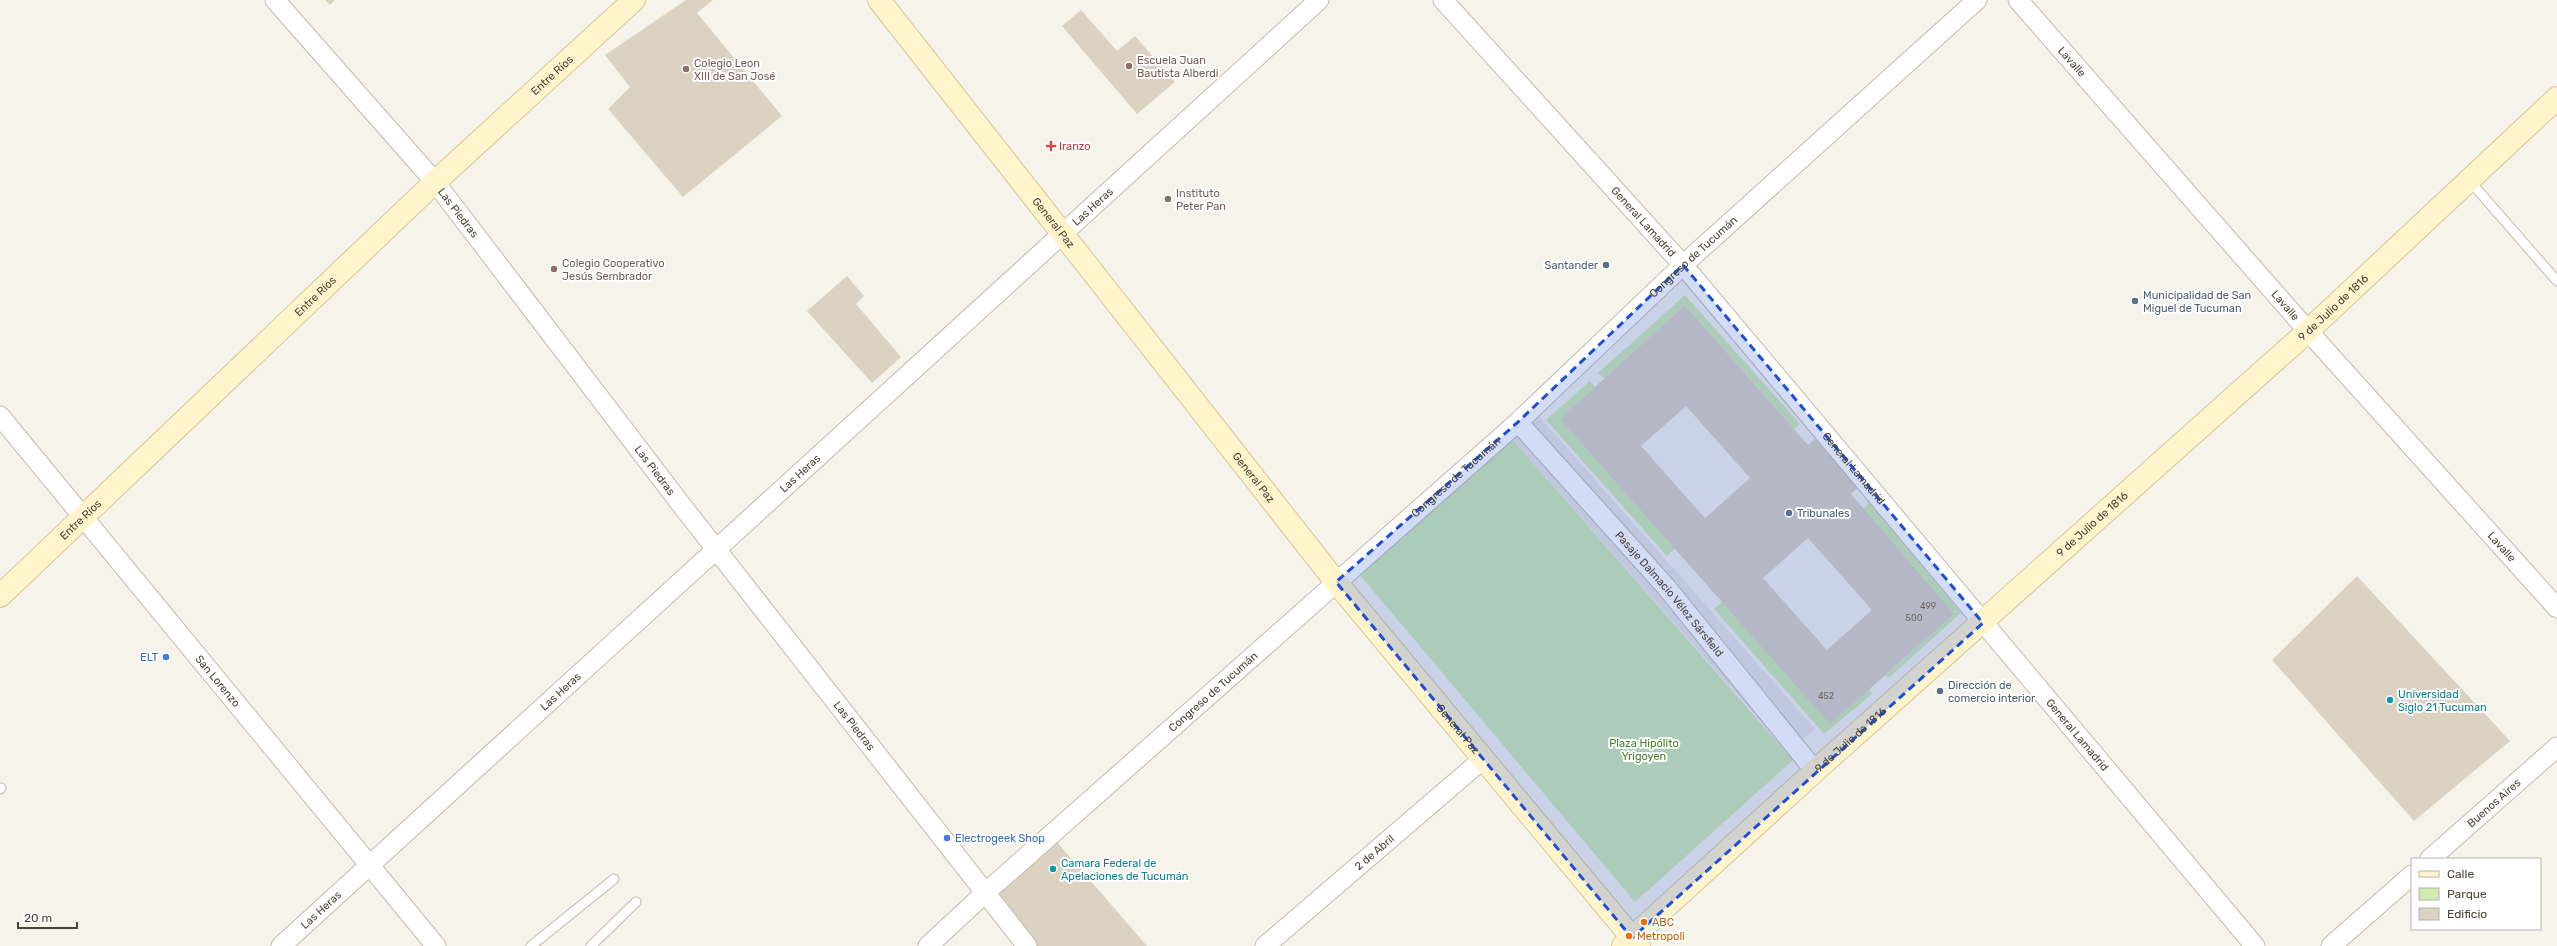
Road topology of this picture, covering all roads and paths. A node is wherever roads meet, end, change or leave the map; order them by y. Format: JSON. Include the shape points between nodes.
{"nodes":[{"id":1,"x":275,"y":0,"type":"edge"},
{"id":2,"x":634,"y":0,"type":"edge"},
{"id":3,"x":879,"y":0,"type":"edge"},
{"id":4,"x":1319,"y":0,"type":"edge"},
{"id":5,"x":1443,"y":0,"type":"edge"},
{"id":6,"x":1976,"y":0,"type":"edge"},
{"id":7,"x":2018,"y":0,"type":"edge"},
{"id":8,"x":2557,"y":98,"type":"edge"},
{"id":9,"x":2469,"y":180,"type":"junction"},
{"id":10,"x":435,"y":182,"type":"junction"},
{"id":11,"x":1064,"y":233,"type":"junction"},
{"id":12,"x":1683,"y":265,"type":"junction"},
{"id":13,"x":2557,"y":281,"type":"edge"},
{"id":14,"x":2308,"y":331,"type":"junction"},
{"id":15,"x":0,"y":416,"type":"edge"},
{"id":16,"x":1518,"y":422,"type":"junction"},
{"id":17,"x":83,"y":519,"type":"junction"},
{"id":18,"x":716,"y":548,"type":"junction"},
{"id":19,"x":1336,"y":582,"type":"junction"},
{"id":20,"x":0,"y":596,"type":"edge"},
{"id":21,"x":2557,"y":608,"type":"edge"},
{"id":22,"x":1983,"y":623,"type":"junction"},
{"id":23,"x":2557,"y":747,"type":"edge"},
{"id":24,"x":1483,"y":759,"type":"junction"},
{"id":25,"x":1814,"y":771,"type":"junction"},
{"id":26,"x":2431,"y":858,"type":"edge"},
{"id":27,"x":370,"y":866,"type":"junction"},
{"id":28,"x":2411,"y":876,"type":"edge"},
{"id":29,"x":614,"y":879,"type":"dead end"},
{"id":30,"x":984,"y":894,"type":"junction"},
{"id":31,"x":636,"y":902,"type":"dead end"},
{"id":32,"x":1631,"y":943,"type":"edge"},
{"id":33,"x":281,"y":946,"type":"edge"},
{"id":34,"x":436,"y":946,"type":"edge"},
{"id":35,"x":531,"y":946,"type":"edge"},
{"id":36,"x":591,"y":946,"type":"edge"},
{"id":37,"x":928,"y":946,"type":"edge"},
{"id":38,"x":1027,"y":946,"type":"edge"},
{"id":39,"x":1265,"y":946,"type":"edge"},
{"id":40,"x":2254,"y":946,"type":"edge"},
{"id":41,"x":2331,"y":946,"type":"edge"}],
"edges":[{"from":1,"to":10,"type":"street","name":"Las Piedras"},
{"from":2,"to":10,"type":"street","name":"Entre Ríos"},
{"from":3,"to":11,"type":"street","name":"General Paz"},
{"from":4,"to":11,"type":"street","name":"Las Heras"},
{"from":5,"to":12,"type":"street","name":"General Lamadrid"},
{"from":6,"to":12,"type":"street","name":"Congreso de Tucumán"},
{"from":7,"to":14,"type":"street","name":"Lavalle"},
{"from":8,"to":9,"type":"street","name":"9 de Julio de 1816"},
{"from":9,"to":13,"type":"lane"},
{"from":9,"to":14,"type":"street","name":"9 de Julio de 1816"},
{"from":10,"to":17,"type":"street","name":"Entre Ríos"},
{"from":10,"to":18,"type":"street","name":"Las Piedras"},
{"from":11,"to":18,"type":"street","name":"Las Heras"},
{"from":11,"to":19,"type":"street","name":"General Paz"},
{"from":12,"to":16,"type":"street","name":"Congreso de Tucumán"},
{"from":12,"to":22,"type":"street","name":"General Lamadrid"},
{"from":14,"to":21,"type":"street","name":"Lavalle"},
{"from":14,"to":22,"type":"street","name":"9 de Julio de 1816"},
{"from":15,"to":17,"type":"street","name":"San Lorenzo"},
{"from":16,"to":19,"type":"street","name":"Congreso de Tucumán"},
{"from":16,"to":25,"type":"street","name":"Pasaje Dalmacio Vélez Sársfield","via":[[1667,588]]},
{"from":17,"to":20,"type":"street","name":"Entre Ríos"},
{"from":17,"to":27,"type":"street","name":"San Lorenzo"},
{"from":18,"to":27,"type":"street","name":"Las Heras"},
{"from":18,"to":30,"type":"street","name":"Las Piedras"},
{"from":19,"to":24,"type":"street","name":"General Paz"},
{"from":19,"to":30,"type":"street","name":"Congreso de Tucumán"},
{"from":22,"to":25,"type":"street","name":"9 de Julio de 1816"},
{"from":22,"to":40,"type":"street","name":"General Lamadrid"},
{"from":23,"to":26,"type":"street","name":"Buenos Aires"},
{"from":24,"to":32,"type":"street","name":"General Paz"},
{"from":24,"to":39,"type":"street","name":"2 de Abril"},
{"from":25,"to":32,"type":"street","name":"9 de Julio de 1816"},
{"from":27,"to":33,"type":"street","name":"Las Heras"},
{"from":27,"to":34,"type":"street","name":"San Lorenzo"},
{"from":28,"to":41,"type":"street"},
{"from":29,"to":35,"type":"lane"},
{"from":30,"to":37,"type":"street","name":"Congreso de Tucumán"},
{"from":30,"to":38,"type":"street","name":"Las Piedras"},
{"from":31,"to":36,"type":"lane"}]}
